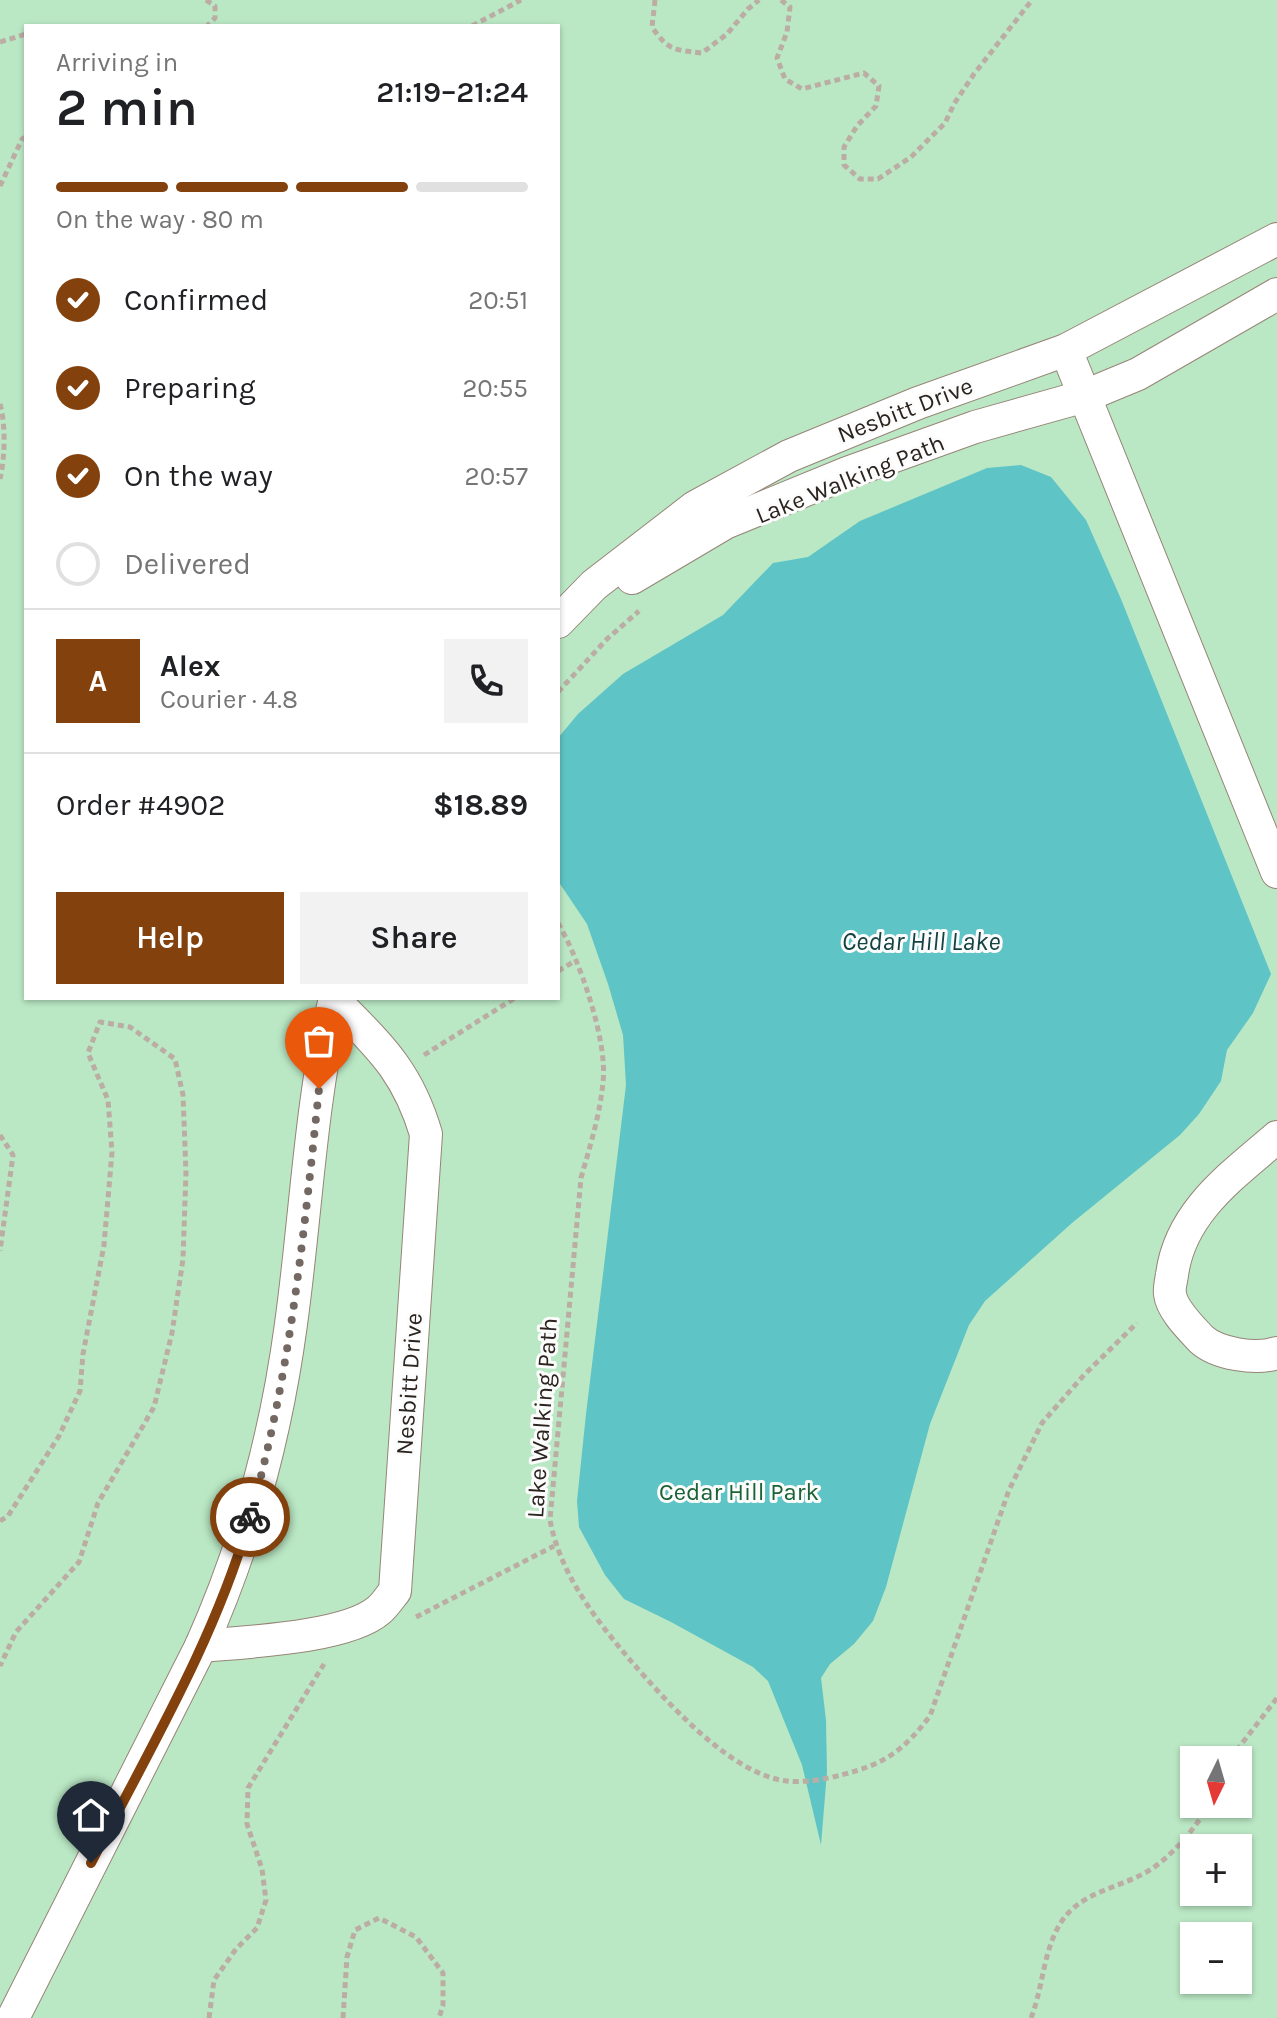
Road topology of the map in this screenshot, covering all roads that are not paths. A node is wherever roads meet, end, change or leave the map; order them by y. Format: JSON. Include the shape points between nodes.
{"nodes":[{"id":1,"x":1277,"y":239,"type":"edge"},
{"id":2,"x":1277,"y":294,"type":"edge"},
{"id":3,"x":1066,"y":350,"type":"junction"},
{"id":4,"x":1085,"y":396,"type":"junction"},
{"id":5,"x":560,"y":620,"type":"edge"},
{"id":6,"x":560,"y":630,"type":"edge"},
{"id":7,"x":1277,"y":872,"type":"edge"},
{"id":8,"x":334,"y":1000,"type":"edge"},
{"id":9,"x":335,"y":1000,"type":"edge"},
{"id":10,"x":1277,"y":1137,"type":"edge"},
{"id":11,"x":1277,"y":1353,"type":"edge"},
{"id":12,"x":201,"y":1646,"type":"junction"},
{"id":13,"x":13,"y":2018,"type":"edge"}],
"edges":[{"from":1,"to":3,"type":"street","name":"Nesbitt Drive"},
{"from":2,"to":4,"type":"street","name":"Nesbitt Drive","via":[[1138,374]]},
{"from":3,"to":4,"type":"street"},
{"from":3,"to":5,"type":"street","name":"Nesbitt Drive","via":[[855,428],[708,499],[594,585]]},
{"from":4,"to":6,"type":"street","name":"Nesbitt Drive","via":[[961,432],[725,523],[650,565]]},
{"from":4,"to":7,"type":"street"},
{"from":8,"to":12,"type":"street","name":"Nesbitt Drive","via":[[280,1396],[244,1541]]},
{"from":9,"to":12,"type":"street","name":"Nesbitt Drive","via":[[399,1070],[426,1134],[395,1591],[379,1611],[345,1627]]},
{"from":10,"to":11,"type":"street","via":[[1212,1193],[1188,1225],[1174,1258],[1169,1295],[1208,1345],[1239,1354]]},
{"from":12,"to":13,"type":"street","name":"Nesbitt Drive"}]}
